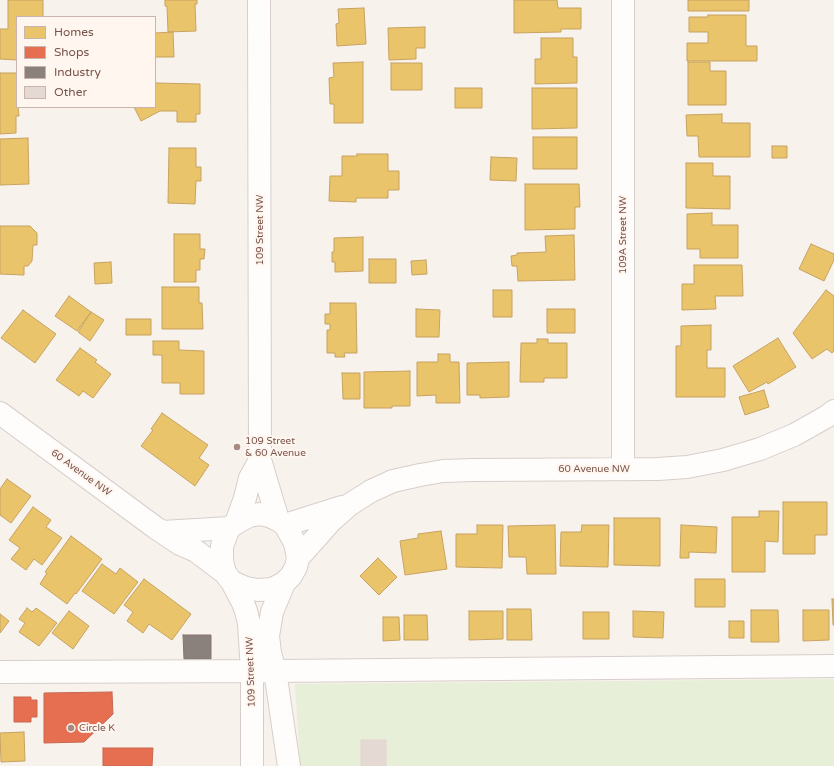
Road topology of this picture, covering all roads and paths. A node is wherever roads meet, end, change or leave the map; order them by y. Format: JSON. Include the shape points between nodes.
{"nodes":[{"id":1,"x":259,"y":0,"type":"edge"},
{"id":2,"x":623,"y":0,"type":"edge"},
{"id":3,"x":834,"y":411,"type":"edge"},
{"id":4,"x":0,"y":413,"type":"edge"},
{"id":5,"x":260,"y":460,"type":"junction"},
{"id":6,"x":623,"y":469,"type":"junction"},
{"id":7,"x":349,"y":505,"type":"junction"},
{"id":8,"x":282,"y":522,"type":"junction"},
{"id":9,"x":233,"y":525,"type":"junction"},
{"id":10,"x":163,"y":532,"type":"junction"},
{"id":11,"x":298,"y":558,"type":"junction"},
{"id":12,"x":229,"y":577,"type":"junction"},
{"id":13,"x":284,"y":583,"type":"junction"},
{"id":14,"x":834,"y":666,"type":"edge"},
{"id":15,"x":252,"y":671,"type":"junction"},
{"id":16,"x":275,"y":671,"type":"junction"},
{"id":17,"x":0,"y":672,"type":"edge"},
{"id":18,"x":252,"y":766,"type":"edge"},
{"id":19,"x":289,"y":766,"type":"edge"}],
"edges":[{"from":1,"to":5,"type":"street","name":"109 Street NW"},
{"from":2,"to":6,"type":"street","name":"109A Street NW"},
{"from":3,"to":6,"type":"street","name":"60 Avenue NW","via":[[794,435],[723,460],[658,469]]},
{"from":4,"to":10,"type":"street","name":"60 Avenue NW"},
{"from":5,"to":8,"type":"street","name":"109 Street NW"},
{"from":5,"to":9,"type":"street","name":"109 Street NW","via":[[250,478],[245,498]]},
{"from":6,"to":7,"type":"street","name":"60 Avenue NW","via":[[443,471],[393,481],[370,491]]},
{"from":7,"to":8,"type":"street","name":"60 Avenue NW"},
{"from":7,"to":11,"type":"street","name":"60 Avenue NW"},
{"from":8,"to":9,"type":"street","via":[[259,514],[249,516]]},
{"from":8,"to":11,"type":"street","via":[[295,543]]},
{"from":9,"to":10,"type":"street"},
{"from":9,"to":12,"type":"street","via":[[222,546],[222,561]]},
{"from":10,"to":12,"type":"street","name":"60 Avenue NW","via":[[196,551]]},
{"from":11,"to":13,"type":"street","via":[[291,576]]},
{"from":12,"to":13,"type":"street","via":[[246,588],[258,590],[272,589]]},
{"from":12,"to":15,"type":"street","name":"109 Street NW","via":[[246,611]]},
{"from":13,"to":16,"type":"street","name":"109 Street NW","via":[[272,612],[268,636]]},
{"from":14,"to":16,"type":"street"},
{"from":15,"to":16,"type":"street"},
{"from":15,"to":17,"type":"street"},
{"from":15,"to":18,"type":"street","name":"109 Street NW"},
{"from":16,"to":19,"type":"street","name":"109 Street NW"}]}
